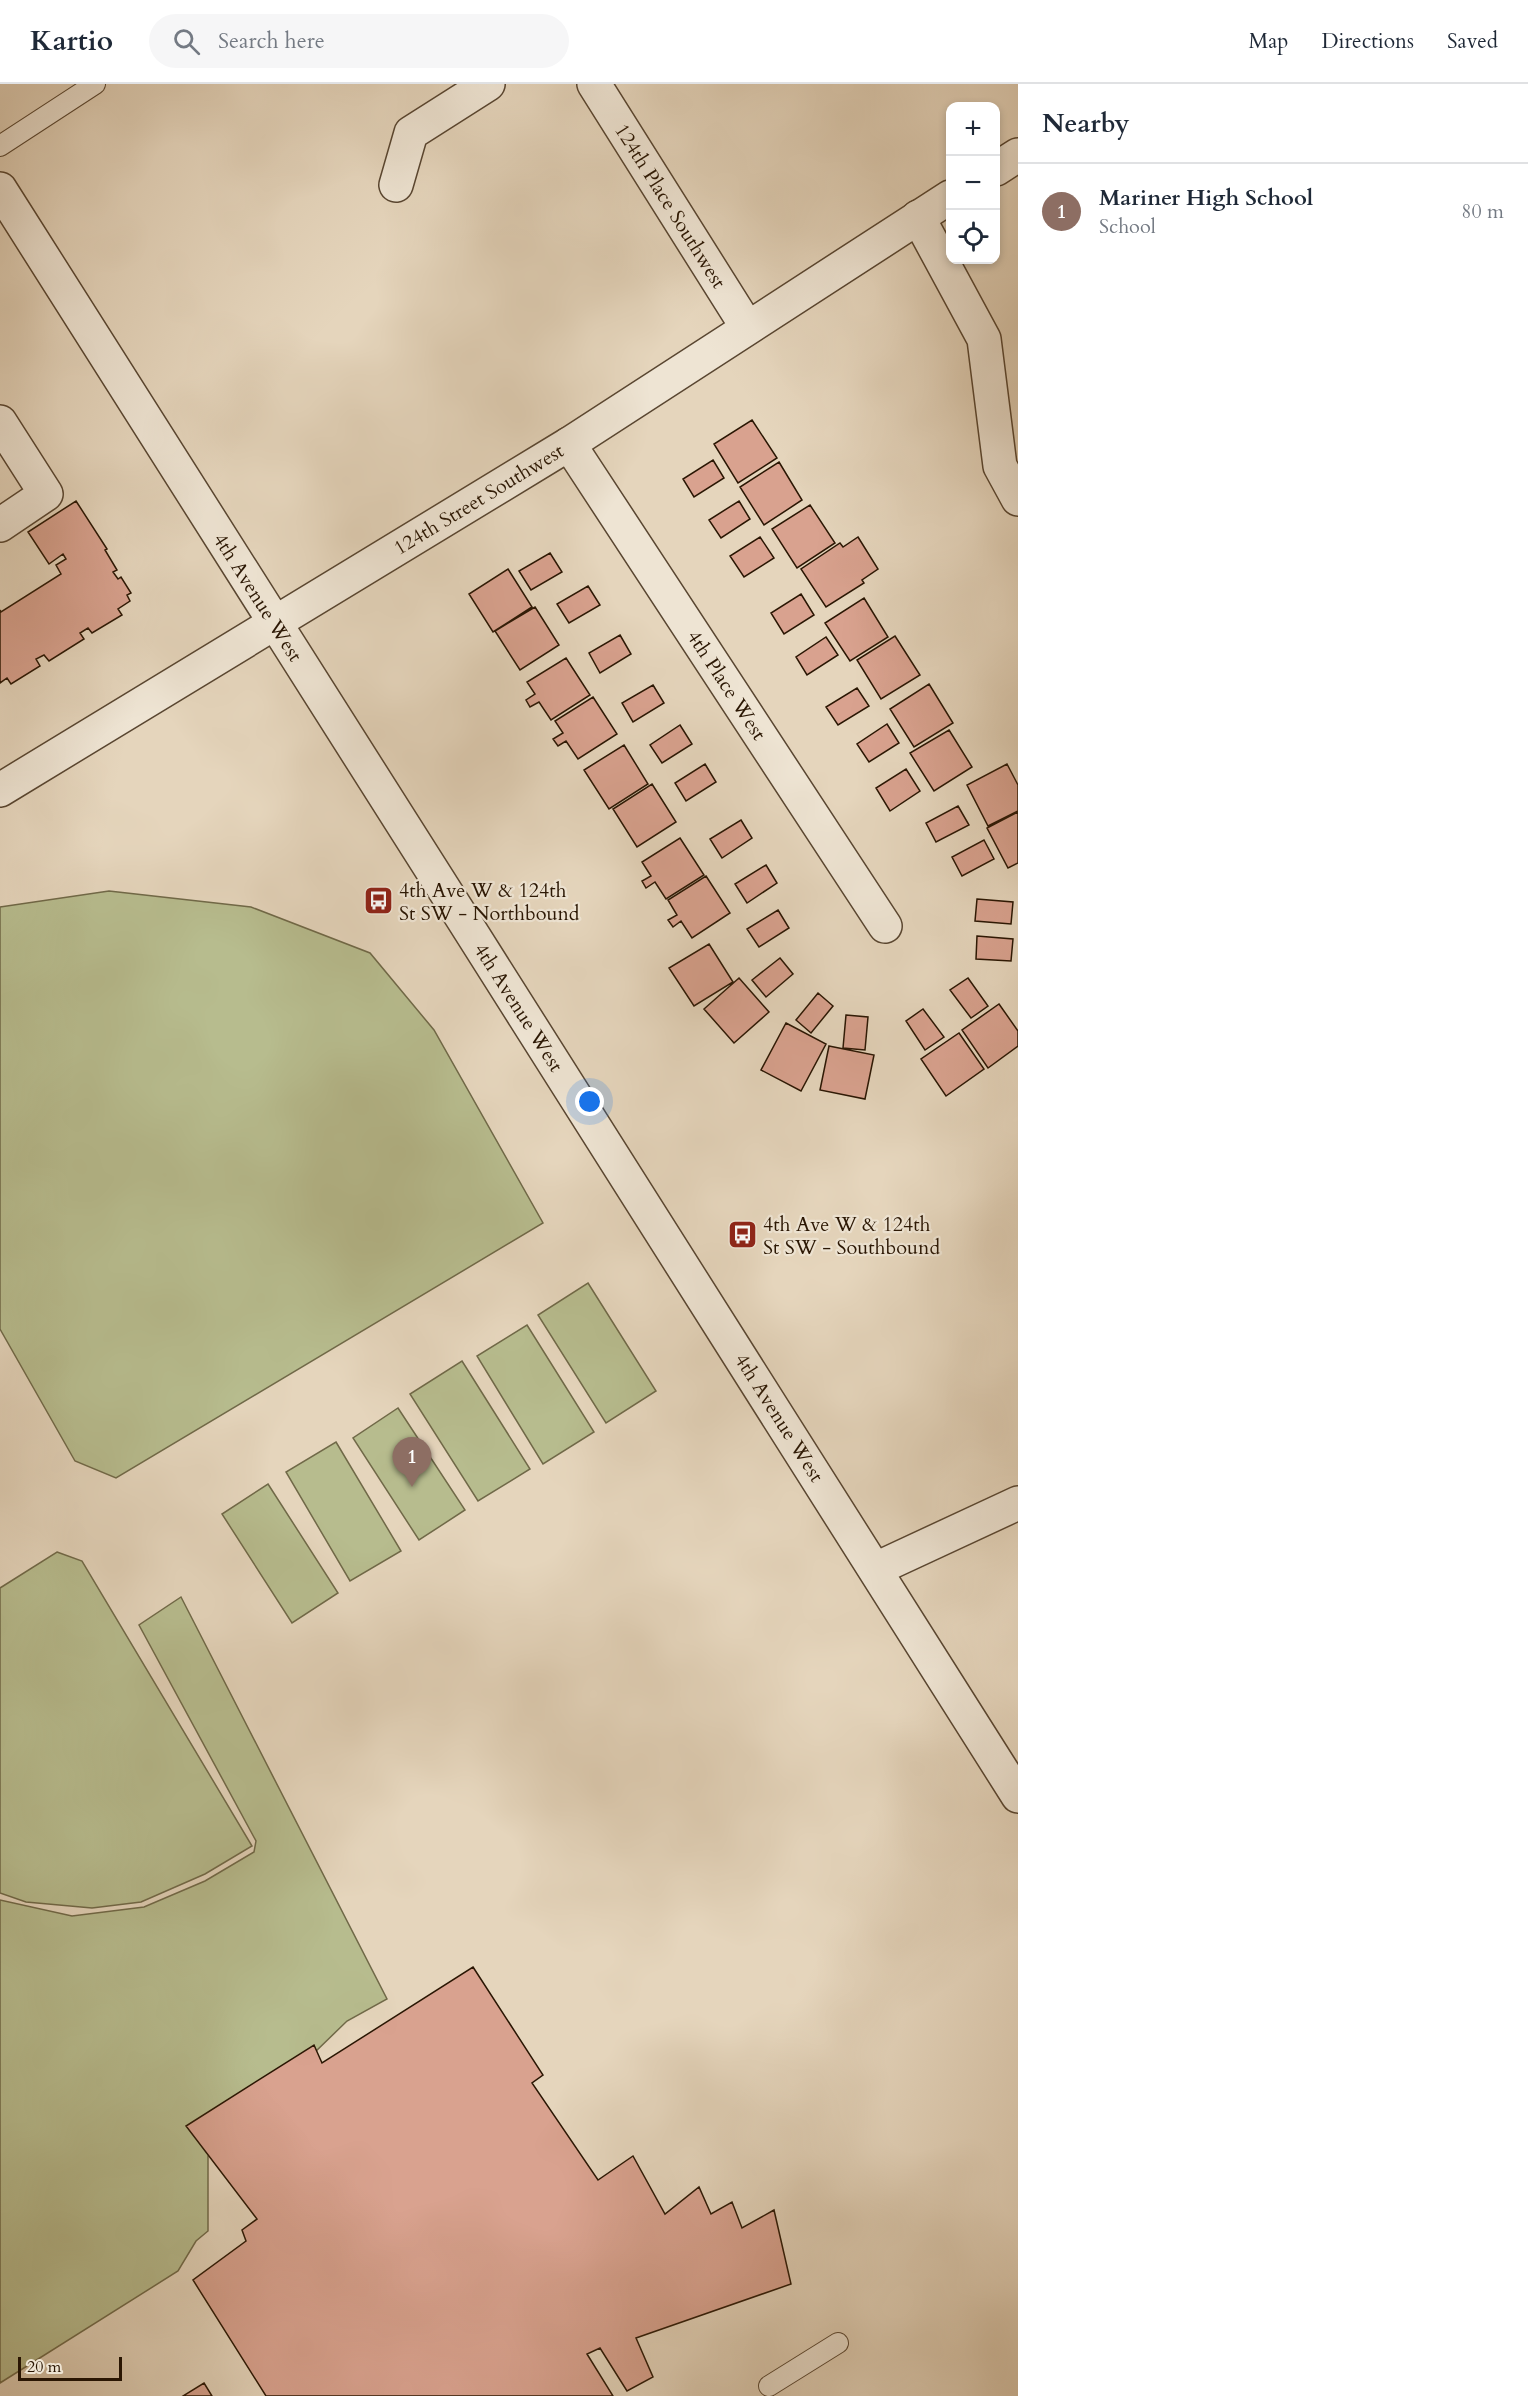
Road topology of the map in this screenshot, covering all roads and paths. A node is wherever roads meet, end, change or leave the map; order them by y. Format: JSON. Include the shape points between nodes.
{"nodes":[{"id":1,"x":488,"y":84,"type":"edge"},
{"id":2,"x":594,"y":84,"type":"edge"},
{"id":3,"x":90,"y":85,"type":"edge"},
{"id":4,"x":0,"y":146,"type":"edge"},
{"id":5,"x":1018,"y":155,"type":"edge"},
{"id":6,"x":1000,"y":166,"type":"edge"},
{"id":7,"x":396,"y":185,"type":"dead end"},
{"id":8,"x":0,"y":189,"type":"edge"},
{"id":9,"x":946,"y":200,"type":"edge"},
{"id":10,"x":918,"y":217,"type":"junction"},
{"id":11,"x":747,"y":327,"type":"junction"},
{"id":12,"x":0,"y":422,"type":"edge"},
{"id":13,"x":569,"y":444,"type":"junction"},
{"id":14,"x":1018,"y":499,"type":"edge"},
{"id":15,"x":0,"y":525,"type":"edge"},
{"id":16,"x":273,"y":624,"type":"junction"},
{"id":17,"x":0,"y":790,"type":"edge"},
{"id":18,"x":885,"y":926,"type":"dead end"},
{"id":19,"x":1018,"y":1503,"type":"edge"},
{"id":20,"x":876,"y":1569,"type":"junction"},
{"id":21,"x":1018,"y":1796,"type":"edge"},
{"id":22,"x":838,"y":2343,"type":"dead end"},
{"id":23,"x":770,"y":2386,"type":"dead end"}],
"edges":[{"from":1,"to":7,"type":"street","via":[[411,133]]},
{"from":2,"to":11,"type":"street","name":"124th Place Southwest"},
{"from":3,"to":4,"type":"lane"},
{"from":5,"to":6,"type":"street"},
{"from":8,"to":16,"type":"street","name":"4th Avenue West"},
{"from":9,"to":10,"type":"street","name":"124th Street Southwest"},
{"from":10,"to":11,"type":"street","name":"124th Street Southwest"},
{"from":10,"to":14,"type":"street","via":[[984,339],[1000,466]]},
{"from":11,"to":13,"type":"street","name":"124th Street Southwest"},
{"from":12,"to":15,"type":"street","via":[[46,494]]},
{"from":13,"to":16,"type":"street","name":"124th Street Southwest"},
{"from":13,"to":18,"type":"street","name":"4th Place West"},
{"from":16,"to":17,"type":"street","name":"124th Street Southwest"},
{"from":16,"to":20,"type":"street","name":"4th Avenue West"},
{"from":19,"to":20,"type":"street"},
{"from":20,"to":21,"type":"street","name":"4th Avenue West"},
{"from":22,"to":23,"type":"lane"}]}
